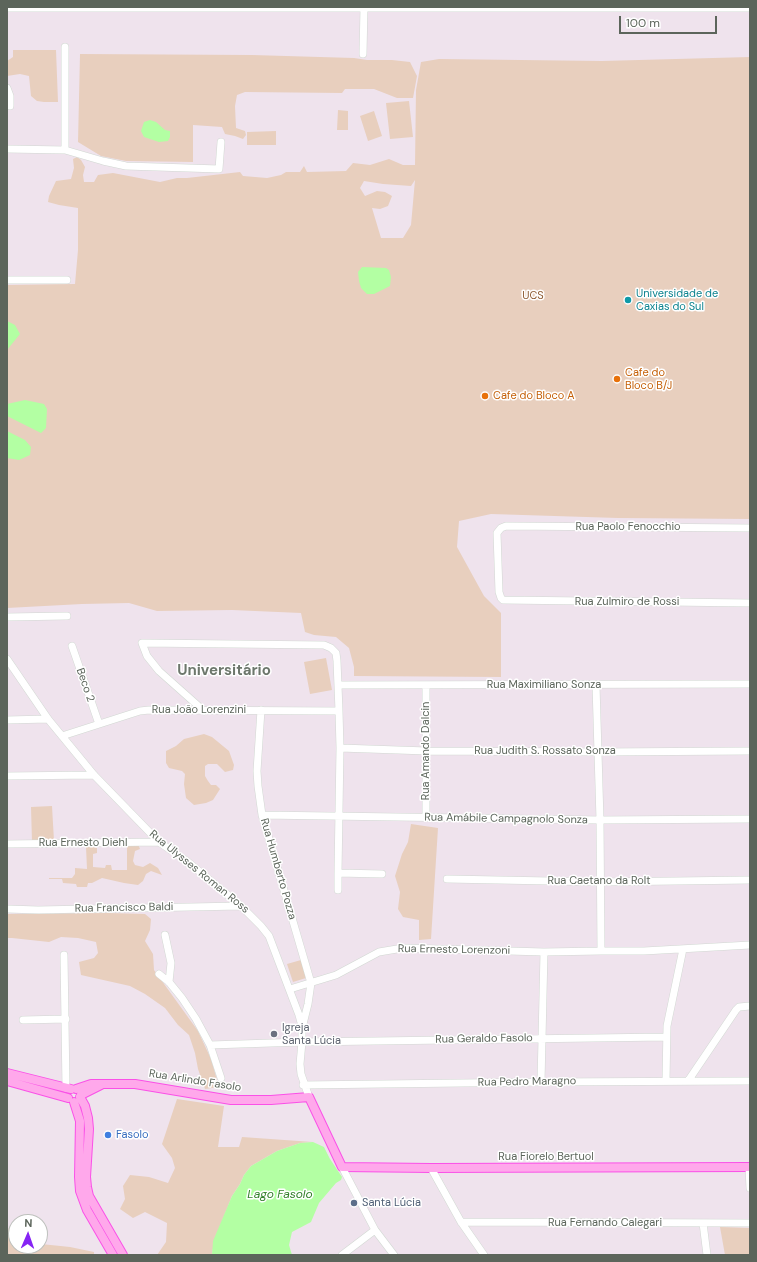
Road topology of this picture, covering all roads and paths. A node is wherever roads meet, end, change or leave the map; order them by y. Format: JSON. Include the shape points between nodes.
{"nodes":[{"id":1,"x":364,"y":7,"type":"edge"},
{"id":2,"x":7,"y":8,"type":"edge"},
{"id":3,"x":624,"y":8,"type":"edge"},
{"id":4,"x":750,"y":8,"type":"edge"},
{"id":5,"x":65,"y":47,"type":"dead end"},
{"id":6,"x":363,"y":54,"type":"dead end"},
{"id":7,"x":7,"y":88,"type":"edge"},
{"id":8,"x":10,"y":106,"type":"dead end"},
{"id":9,"x":221,"y":142,"type":"dead end"},
{"id":10,"x":7,"y":150,"type":"edge"},
{"id":11,"x":65,"y":150,"type":"junction"},
{"id":12,"x":7,"y":280,"type":"edge"},
{"id":13,"x":67,"y":280,"type":"dead end"},
{"id":14,"x":750,"y":528,"type":"edge"},
{"id":15,"x":503,"y":600,"type":"joint"},
{"id":16,"x":750,"y":603,"type":"edge"},
{"id":17,"x":66,"y":616,"type":"dead end"},
{"id":18,"x":7,"y":617,"type":"edge"},
{"id":19,"x":72,"y":646,"type":"dead end"},
{"id":20,"x":7,"y":659,"type":"edge"},
{"id":21,"x":750,"y":684,"type":"edge"},
{"id":22,"x":338,"y":685,"type":"junction"},
{"id":23,"x":426,"y":685,"type":"junction"},
{"id":24,"x":596,"y":685,"type":"junction"},
{"id":25,"x":261,"y":710,"type":"junction"},
{"id":26,"x":204,"y":711,"type":"junction"},
{"id":27,"x":339,"y":711,"type":"junction"},
{"id":28,"x":48,"y":719,"type":"junction"},
{"id":29,"x":7,"y":720,"type":"edge"},
{"id":30,"x":99,"y":724,"type":"junction"},
{"id":31,"x":62,"y":736,"type":"junction"},
{"id":32,"x":340,"y":748,"type":"junction"},
{"id":33,"x":427,"y":751,"type":"junction"},
{"id":34,"x":750,"y":751,"type":"edge"},
{"id":35,"x":598,"y":752,"type":"junction"},
{"id":36,"x":94,"y":775,"type":"junction"},
{"id":37,"x":7,"y":776,"type":"edge"},
{"id":38,"x":262,"y":815,"type":"junction"},
{"id":39,"x":339,"y":816,"type":"junction"},
{"id":40,"x":426,"y":818,"type":"junction"},
{"id":41,"x":750,"y":819,"type":"edge"},
{"id":42,"x":600,"y":820,"type":"junction"},
{"id":43,"x":159,"y":842,"type":"junction"},
{"id":44,"x":7,"y":844,"type":"edge"},
{"id":45,"x":338,"y":873,"type":"junction"},
{"id":46,"x":382,"y":874,"type":"dead end"},
{"id":47,"x":447,"y":879,"type":"dead end"},
{"id":48,"x":750,"y":880,"type":"edge"},
{"id":49,"x":601,"y":882,"type":"junction"},
{"id":50,"x":338,"y":890,"type":"dead end"},
{"id":51,"x":241,"y":906,"type":"junction"},
{"id":52,"x":7,"y":909,"type":"edge"},
{"id":53,"x":165,"y":934,"type":"dead end"},
{"id":54,"x":750,"y":945,"type":"edge"},
{"id":55,"x":683,"y":949,"type":"junction"},
{"id":56,"x":544,"y":952,"type":"junction"},
{"id":57,"x":601,"y":952,"type":"junction"},
{"id":58,"x":64,"y":955,"type":"dead end"},
{"id":59,"x":159,"y":974,"type":"dead end"},
{"id":60,"x":169,"y":982,"type":"junction"},
{"id":61,"x":311,"y":984,"type":"junction"},
{"id":62,"x":290,"y":989,"type":"junction"},
{"id":63,"x":750,"y":1006,"type":"edge"},
{"id":64,"x":23,"y":1020,"type":"dead end"},
{"id":65,"x":66,"y":1020,"type":"junction"},
{"id":66,"x":302,"y":1026,"type":"junction"},
{"id":67,"x":666,"y":1037,"type":"junction"},
{"id":68,"x":542,"y":1038,"type":"junction"},
{"id":69,"x":302,"y":1042,"type":"junction"},
{"id":70,"x":210,"y":1045,"type":"junction"},
{"id":71,"x":7,"y":1073,"type":"edge"},
{"id":72,"x":221,"y":1078,"type":"dead end"},
{"id":73,"x":7,"y":1081,"type":"edge"},
{"id":74,"x":666,"y":1081,"type":"junction"},
{"id":75,"x":688,"y":1081,"type":"junction"},
{"id":76,"x":750,"y":1081,"type":"edge"},
{"id":77,"x":541,"y":1082,"type":"junction"},
{"id":78,"x":304,"y":1085,"type":"junction"},
{"id":79,"x":74,"y":1094,"type":"junction"},
{"id":80,"x":309,"y":1097,"type":"junction"},
{"id":81,"x":342,"y":1166,"type":"junction"},
{"id":82,"x":750,"y":1167,"type":"edge"},
{"id":83,"x":431,"y":1168,"type":"junction"},
{"id":84,"x":750,"y":1188,"type":"edge"},
{"id":85,"x":460,"y":1222,"type":"junction"},
{"id":86,"x":702,"y":1223,"type":"junction"},
{"id":87,"x":750,"y":1223,"type":"edge"},
{"id":88,"x":375,"y":1230,"type":"junction"},
{"id":89,"x":113,"y":1255,"type":"edge"},
{"id":90,"x":123,"y":1255,"type":"edge"},
{"id":91,"x":342,"y":1255,"type":"edge"},
{"id":92,"x":394,"y":1255,"type":"edge"},
{"id":93,"x":484,"y":1255,"type":"edge"},
{"id":94,"x":707,"y":1255,"type":"edge"}],
"edges":[{"from":1,"to":2,"type":"street"},
{"from":1,"to":3,"type":"street"},
{"from":1,"to":6,"type":"street"},
{"from":3,"to":4,"type":"street"},
{"from":5,"to":11,"type":"street"},
{"from":7,"to":8,"type":"street"},
{"from":9,"to":11,"type":"street","via":[[219,169],[126,166]]},
{"from":10,"to":11,"type":"street"},
{"from":12,"to":13,"type":"street"},
{"from":14,"to":15,"type":"street","name":"Rua Paolo Fenocchio","via":[[506,526],[497,533],[499,592]]},
{"from":15,"to":16,"type":"street","name":"Rua Zulmiro de Rossi"},
{"from":17,"to":18,"type":"street"},
{"from":19,"to":30,"type":"street","name":"Beco 2"},
{"from":20,"to":28,"type":"street","name":"Rua Ulysses Roman Ross"},
{"from":21,"to":24,"type":"street","name":"Rua Maximiliano Sonza"},
{"from":22,"to":23,"type":"street","name":"Rua Maximiliano Sonza"},
{"from":22,"to":26,"type":"street","via":[[336,653],[324,646],[142,643],[147,656],[159,671]]},
{"from":22,"to":27,"type":"street"},
{"from":23,"to":24,"type":"street","name":"Rua Maximiliano Sonza"},
{"from":23,"to":33,"type":"street","name":"Rua Amando Dalcin"},
{"from":24,"to":35,"type":"street"},
{"from":25,"to":26,"type":"street","name":"Rua João Lorenzini"},
{"from":25,"to":27,"type":"street","name":"Rua João Lorenzini"},
{"from":25,"to":38,"type":"street","name":"Rua Humberto Pozza","via":[[257,771]]},
{"from":26,"to":30,"type":"street","name":"Rua João Lorenzini","via":[[140,711]]},
{"from":27,"to":32,"type":"street"},
{"from":28,"to":29,"type":"street"},
{"from":28,"to":31,"type":"street","name":"Rua Ulysses Roman Ross"},
{"from":30,"to":31,"type":"street","name":"Rua João Lorenzini"},
{"from":31,"to":36,"type":"street","name":"Rua Ulysses Roman Ross"},
{"from":32,"to":33,"type":"street","name":"Rua Judith S. Rossato Sonza"},
{"from":32,"to":39,"type":"street"},
{"from":33,"to":35,"type":"street","name":"Rua Judith S. Rossato Sonza"},
{"from":33,"to":40,"type":"street","name":"Rua Amando Dalcin"},
{"from":34,"to":35,"type":"street","name":"Rua Judith S. Rossato Sonza"},
{"from":35,"to":42,"type":"street"},
{"from":36,"to":37,"type":"street"},
{"from":36,"to":43,"type":"street","name":"Rua Ulysses Roman Ross"},
{"from":38,"to":39,"type":"street","name":"Rua Amábile Campagnolo Sonza"},
{"from":38,"to":61,"type":"street","name":"Rua Humberto Pozza"},
{"from":39,"to":40,"type":"street","name":"Rua Amábile Campagnolo Sonza"},
{"from":39,"to":45,"type":"street"},
{"from":40,"to":42,"type":"street","name":"Rua Amábile Campagnolo Sonza"},
{"from":41,"to":42,"type":"street","name":"Rua Amábile Campagnolo Sonza"},
{"from":42,"to":49,"type":"street"},
{"from":43,"to":44,"type":"street","name":"Rua Ernesto Diehl"},
{"from":43,"to":51,"type":"street","name":"Rua Ulysses Roman Ross","via":[[188,862]]},
{"from":45,"to":46,"type":"street"},
{"from":45,"to":50,"type":"street"},
{"from":47,"to":49,"type":"street","name":"Rua Caetano da Rolt"},
{"from":48,"to":49,"type":"street","name":"Rua Caetano da Rolt"},
{"from":49,"to":57,"type":"street"},
{"from":51,"to":52,"type":"street","name":"Rua Francisco Baldi"},
{"from":51,"to":62,"type":"street","name":"Rua Ulysses Roman Ross","via":[[269,936]]},
{"from":53,"to":60,"type":"street","via":[[171,963]]},
{"from":54,"to":55,"type":"street","name":"Rua Ernesto Lorenzoni"},
{"from":55,"to":57,"type":"street","name":"Rua Ernesto Lorenzoni"},
{"from":55,"to":67,"type":"street"},
{"from":56,"to":57,"type":"street","name":"Rua Ernesto Lorenzoni"},
{"from":56,"to":61,"type":"street","name":"Rua Ernesto Lorenzoni","via":[[403,948],[379,952],[336,975]]},
{"from":56,"to":68,"type":"street"},
{"from":58,"to":65,"type":"street"},
{"from":59,"to":60,"type":"street"},
{"from":60,"to":70,"type":"street","via":[[196,1019]]},
{"from":61,"to":62,"type":"street","name":"Rua Ernesto Lorenzoni"},
{"from":61,"to":66,"type":"street","name":"Rua Humberto Pozza"},
{"from":62,"to":66,"type":"street","name":"Rua Ulysses Roman Ross"},
{"from":63,"to":75,"type":"street","via":[[739,1007],[736,1010]]},
{"from":64,"to":65,"type":"street"},
{"from":65,"to":79,"type":"street"},
{"from":66,"to":69,"type":"street"},
{"from":67,"to":68,"type":"street","name":"Rua Geraldo Fasolo"},
{"from":67,"to":74,"type":"street"},
{"from":68,"to":69,"type":"street","name":"Rua Geraldo Fasolo"},
{"from":68,"to":77,"type":"street"},
{"from":69,"to":70,"type":"street","name":"Rua Geraldo Fasolo"},
{"from":69,"to":78,"type":"street","via":[[300,1064]]},
{"from":70,"to":72,"type":"street"},
{"from":71,"to":79,"type":"main road"},
{"from":73,"to":79,"type":"main road"},
{"from":74,"to":75,"type":"street","name":"Rua Pedro Maragno"},
{"from":74,"to":77,"type":"street","name":"Rua Pedro Maragno"},
{"from":75,"to":76,"type":"street","name":"Rua Pedro Maragno"},
{"from":77,"to":78,"type":"street","name":"Rua Pedro Maragno"},
{"from":78,"to":80,"type":"street"},
{"from":79,"to":80,"type":"main road","name":"Rua Arlindo Fasolo","via":[[86,1085],[116,1084],[146,1085],[231,1100]]},
{"from":79,"to":89,"type":"main road","via":[[80,1121],[80,1191],[87,1210]]},
{"from":79,"to":90,"type":"main road","via":[[85,1106],[88,1118],[86,1177],[89,1196]]},
{"from":80,"to":81,"type":"main road"},
{"from":81,"to":83,"type":"main road","name":"Rua Fiorelo Bertuol"},
{"from":81,"to":88,"type":"street"},
{"from":82,"to":83,"type":"main road","name":"Rua Fiorelo Bertuol"},
{"from":82,"to":84,"type":"street"},
{"from":83,"to":85,"type":"street"},
{"from":85,"to":86,"type":"street","name":"Rua Fernando Calegari"},
{"from":85,"to":93,"type":"street"},
{"from":86,"to":87,"type":"street","name":"Rua Fernando Calegari"},
{"from":86,"to":94,"type":"street"},
{"from":88,"to":91,"type":"street"},
{"from":88,"to":92,"type":"street"}]}
